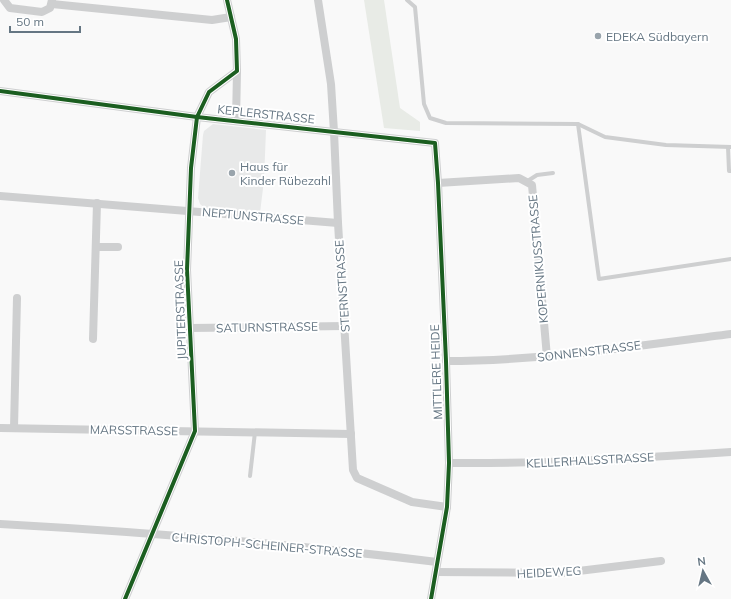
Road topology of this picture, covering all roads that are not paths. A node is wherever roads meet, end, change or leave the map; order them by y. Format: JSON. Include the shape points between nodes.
{"nodes":[{"id":1,"x":4,"y":0,"type":"edge"},
{"id":2,"x":227,"y":0,"type":"edge"},
{"id":3,"x":318,"y":0,"type":"edge"},
{"id":4,"x":407,"y":0,"type":"edge"},
{"id":5,"x":52,"y":2,"type":"edge"},
{"id":6,"x":231,"y":17,"type":"junction"},
{"id":7,"x":237,"y":71,"type":"junction"},
{"id":8,"x":0,"y":91,"type":"edge"},
{"id":9,"x":197,"y":117,"type":"junction"},
{"id":10,"x":236,"y":121,"type":"junction"},
{"id":11,"x":578,"y":124,"type":"junction"},
{"id":12,"x":334,"y":132,"type":"junction"},
{"id":13,"x":435,"y":143,"type":"joint"},
{"id":14,"x":730,"y":147,"type":"edge"},
{"id":15,"x":731,"y":171,"type":"edge"},
{"id":16,"x":553,"y":173,"type":"dead end"},
{"id":17,"x":526,"y":182,"type":"junction"},
{"id":18,"x":438,"y":183,"type":"junction"},
{"id":19,"x":0,"y":196,"type":"edge"},
{"id":20,"x":97,"y":203,"type":"junction"},
{"id":21,"x":188,"y":211,"type":"junction"},
{"id":22,"x":338,"y":223,"type":"junction"},
{"id":23,"x":96,"y":247,"type":"junction"},
{"id":24,"x":118,"y":247,"type":"dead end"},
{"id":25,"x":731,"y":259,"type":"edge"},
{"id":26,"x":17,"y":298,"type":"dead end"},
{"id":27,"x":345,"y":326,"type":"junction"},
{"id":28,"x":190,"y":328,"type":"junction"},
{"id":29,"x":731,"y":334,"type":"edge"},
{"id":30,"x":93,"y":339,"type":"dead end"},
{"id":31,"x":547,"y":357,"type":"junction"},
{"id":32,"x":446,"y":362,"type":"junction"},
{"id":33,"x":0,"y":428,"type":"edge"},
{"id":34,"x":14,"y":428,"type":"junction"},
{"id":35,"x":195,"y":431,"type":"junction"},
{"id":36,"x":255,"y":432,"type":"junction"},
{"id":37,"x":351,"y":434,"type":"junction"},
{"id":38,"x":731,"y":452,"type":"edge"},
{"id":39,"x":448,"y":463,"type":"junction"},
{"id":40,"x":250,"y":476,"type":"dead end"},
{"id":41,"x":447,"y":507,"type":"junction"},
{"id":42,"x":0,"y":524,"type":"edge"},
{"id":43,"x":153,"y":535,"type":"junction"},
{"id":44,"x":661,"y":561,"type":"dead end"},
{"id":45,"x":437,"y":562,"type":"junction"},
{"id":46,"x":436,"y":572,"type":"junction"},
{"id":47,"x":125,"y":599,"type":"edge"},
{"id":48,"x":431,"y":599,"type":"edge"}],
"edges":[{"from":1,"to":5,"type":"street","via":[[10,8],[42,12],[50,8]]},
{"from":2,"to":6,"type":"street"},
{"from":3,"to":12,"type":"street","name":"STERNSTRASSE","via":[[331,84]]},
{"from":4,"to":11,"type":"lane","via":[[415,7],[424,104],[430,118],[446,123]]},
{"from":5,"to":6,"type":"street","via":[[212,20]]},
{"from":6,"to":7,"type":"street","via":[[236,39]]},
{"from":7,"to":9,"type":"street","name":"JUPITERSTRASSE","via":[[209,92]]},
{"from":7,"to":10,"type":"street"},
{"from":8,"to":9,"type":"street","name":"KEPLERSTRASSE"},
{"from":9,"to":10,"type":"street","name":"KEPLERSTRASSE"},
{"from":9,"to":21,"type":"street","name":"JUPITERSTRASSE"},
{"from":10,"to":12,"type":"street","name":"KEPLERSTRASSE"},
{"from":11,"to":14,"type":"lane","via":[[605,137],[666,145]]},
{"from":11,"to":25,"type":"lane","via":[[599,279]]},
{"from":12,"to":13,"type":"street","name":"KEPLERSTRASSE"},
{"from":12,"to":22,"type":"street","name":"STERNSTRASSE"},
{"from":13,"to":18,"type":"street","name":"MITTLERE HEIDE"},
{"from":14,"to":15,"type":"lane"},
{"from":16,"to":17,"type":"lane","via":[[536,175]]},
{"from":17,"to":18,"type":"street","name":"KOPERNIKUSSTRASSE","via":[[519,178]]},
{"from":17,"to":31,"type":"street","name":"KOPERNIKUSSTRASSE","via":[[532,185]]},
{"from":18,"to":32,"type":"street","name":"MITTLERE HEIDE"},
{"from":19,"to":20,"type":"street","name":"NEPTUNSTRASSE"},
{"from":20,"to":21,"type":"street","name":"NEPTUNSTRASSE"},
{"from":20,"to":23,"type":"street"},
{"from":21,"to":22,"type":"street","name":"NEPTUNSTRASSE"},
{"from":21,"to":28,"type":"street","name":"JUPITERSTRASSE"},
{"from":22,"to":27,"type":"street","name":"STERNSTRASSE"},
{"from":23,"to":24,"type":"street"},
{"from":23,"to":30,"type":"street"},
{"from":26,"to":34,"type":"street"},
{"from":27,"to":28,"type":"street","name":"SATURNSTRASSE"},
{"from":27,"to":37,"type":"street","name":"STERNSTRASSE"},
{"from":28,"to":35,"type":"street","name":"JUPITERSTRASSE"},
{"from":29,"to":31,"type":"street","name":"SONNENSTRASSE"},
{"from":31,"to":32,"type":"street","name":"SONNENSTRASSE"},
{"from":32,"to":39,"type":"street","name":"MITTLERE HEIDE"},
{"from":33,"to":34,"type":"street","name":"MARSSTRASSE"},
{"from":34,"to":35,"type":"street","name":"MARSSTRASSE"},
{"from":35,"to":36,"type":"street","name":"MARSSTRASSE"},
{"from":35,"to":43,"type":"street","name":"JUPITERSTRASSE"},
{"from":36,"to":37,"type":"street","name":"MARSSTRASSE"},
{"from":36,"to":40,"type":"lane"},
{"from":37,"to":41,"type":"street","name":"STERNSTRASSE","via":[[353,470],[357,478],[412,502]]},
{"from":38,"to":39,"type":"street","name":"KELLERHALSSTRASSE","via":[[516,464]]},
{"from":39,"to":41,"type":"street","name":"MITTLERE HEIDE"},
{"from":41,"to":45,"type":"street","name":"MITTLERE HEIDE"},
{"from":42,"to":43,"type":"street","name":"CHRISTOPH-SCHEINER-STRASSE"},
{"from":43,"to":45,"type":"street","name":"CHRISTOPH-SCHEINER-STRASSE","via":[[331,549]]},
{"from":43,"to":47,"type":"street","name":"JUPITERSTRASSE"},
{"from":44,"to":46,"type":"street","name":"HEIDEWEG","via":[[562,573]]},
{"from":45,"to":46,"type":"street","name":"MITTLERE HEIDE"},
{"from":46,"to":48,"type":"street","name":"MITTLERE HEIDE"}]}
